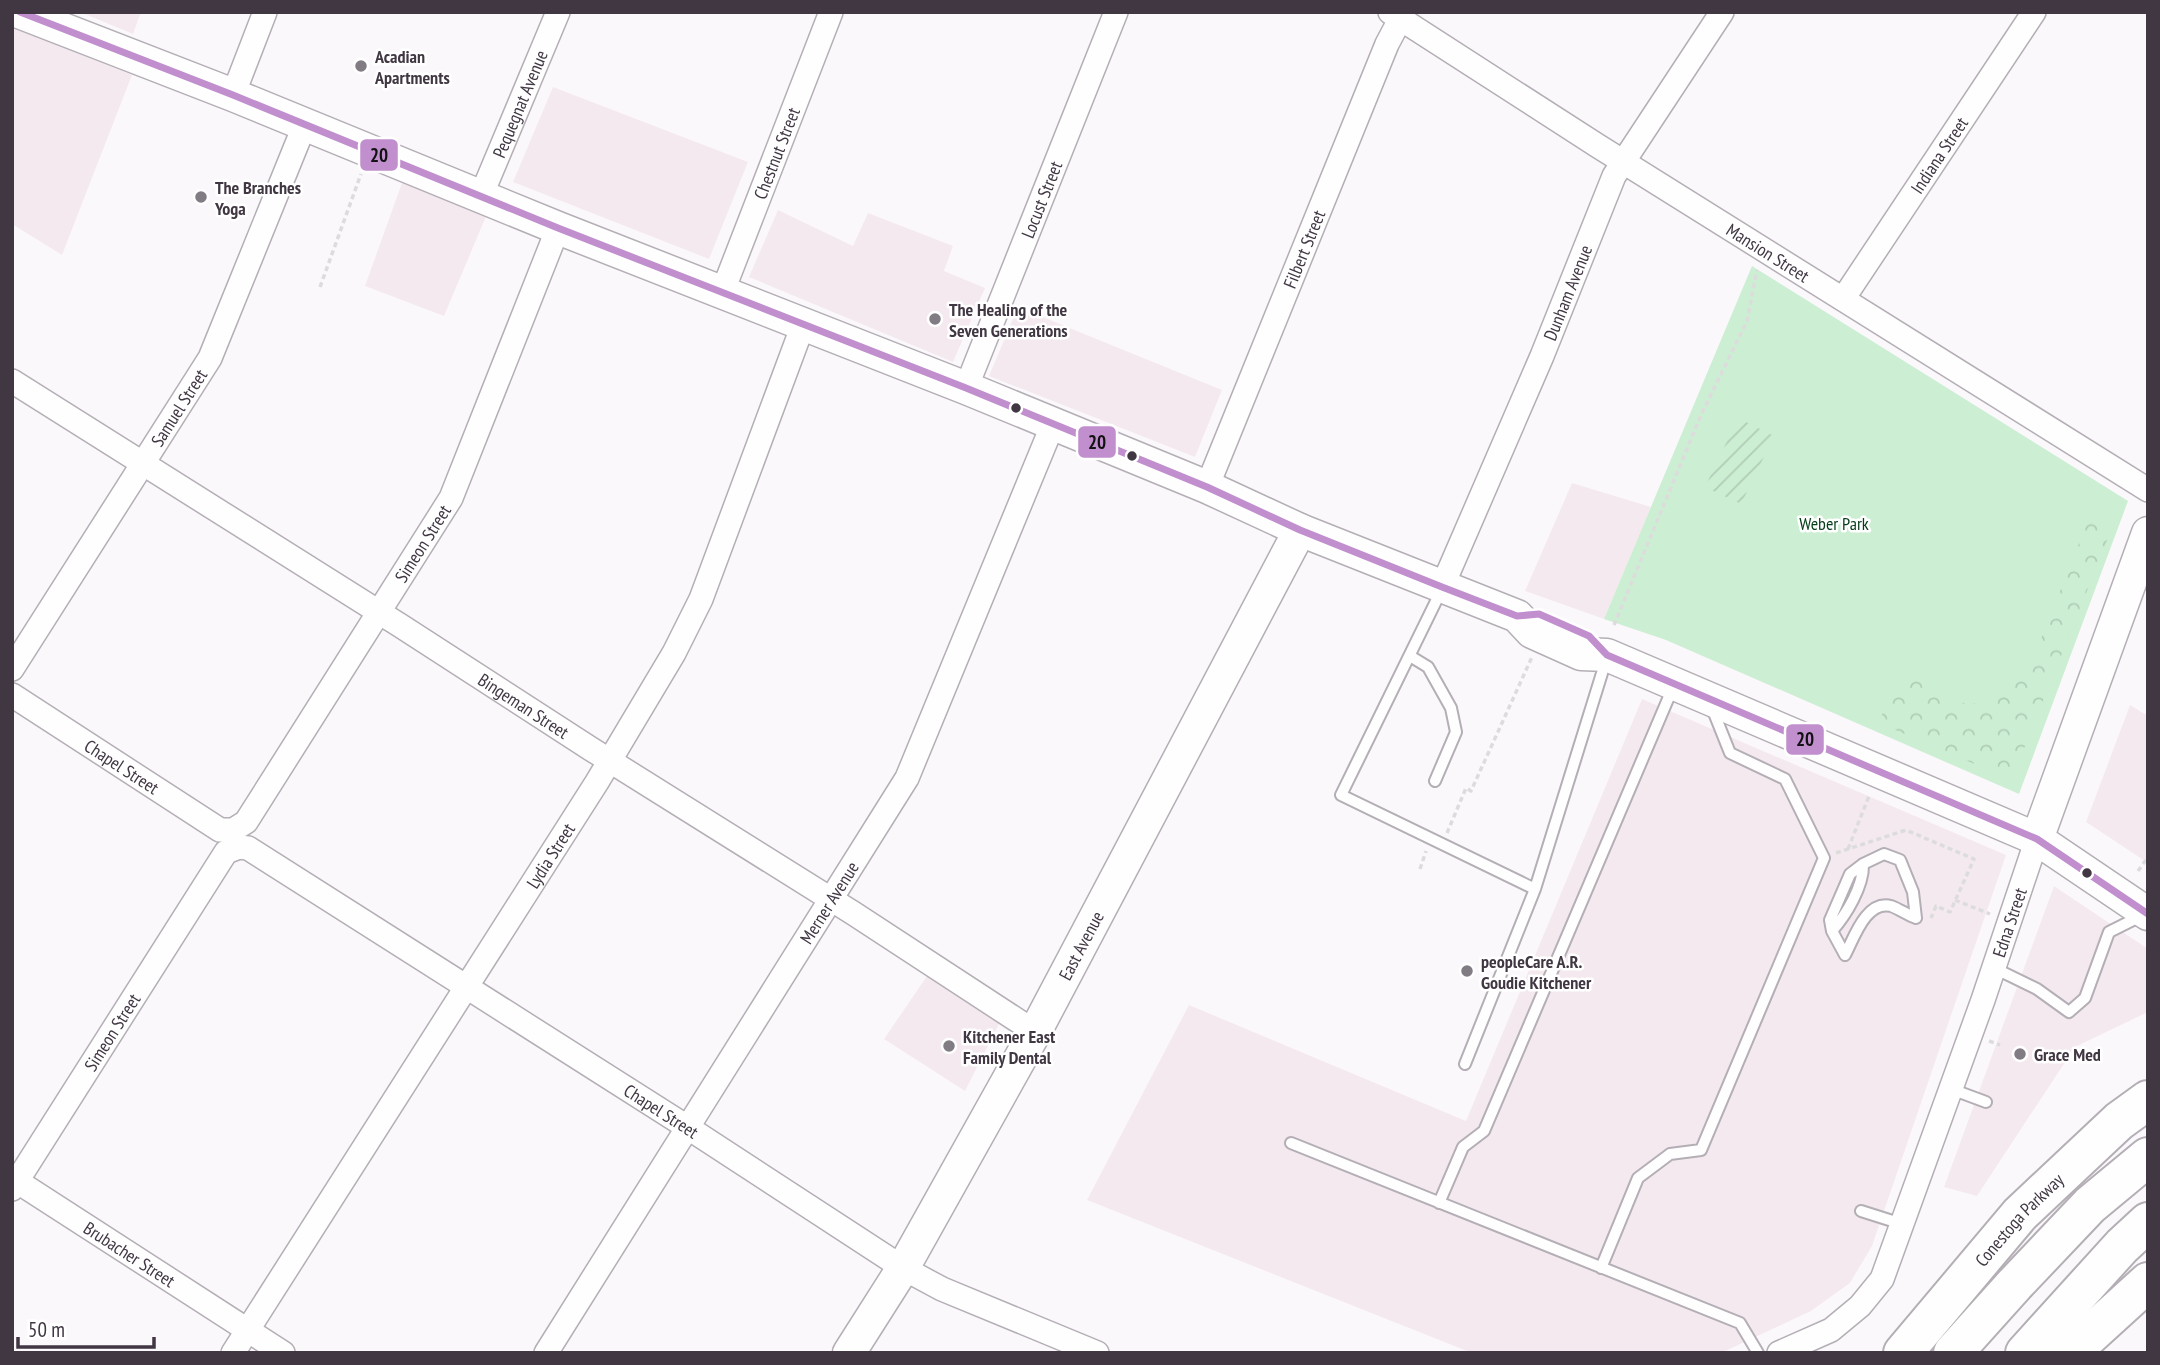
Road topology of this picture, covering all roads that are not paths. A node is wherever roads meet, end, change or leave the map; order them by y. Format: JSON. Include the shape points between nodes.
{"nodes":[{"id":1,"x":19,"y":12,"type":"edge"},
{"id":2,"x":265,"y":12,"type":"edge"},
{"id":3,"x":558,"y":12,"type":"edge"},
{"id":4,"x":831,"y":12,"type":"edge"},
{"id":5,"x":1116,"y":12,"type":"edge"},
{"id":6,"x":1722,"y":12,"type":"edge"},
{"id":7,"x":2034,"y":12,"type":"edge"},
{"id":8,"x":1398,"y":14,"type":"edge"},
{"id":9,"x":233,"y":95,"type":"junction"},
{"id":10,"x":305,"y":124,"type":"junction"},
{"id":11,"x":1623,"y":161,"type":"junction"},
{"id":12,"x":481,"y":196,"type":"junction"},
{"id":13,"x":558,"y":228,"type":"junction"},
{"id":14,"x":722,"y":293,"type":"junction"},
{"id":15,"x":1843,"y":299,"type":"junction"},
{"id":16,"x":803,"y":325,"type":"junction"},
{"id":17,"x":12,"y":381,"type":"edge"},
{"id":18,"x":966,"y":388,"type":"junction"},
{"id":19,"x":1053,"y":424,"type":"junction"},
{"id":20,"x":144,"y":464,"type":"junction"},
{"id":21,"x":1207,"y":487,"type":"junction"},
{"id":22,"x":2148,"y":490,"type":"edge"},
{"id":23,"x":1300,"y":530,"type":"junction"},
{"id":24,"x":2148,"y":533,"type":"edge"},
{"id":25,"x":1443,"y":587,"type":"junction"},
{"id":26,"x":379,"y":612,"type":"junction"},
{"id":27,"x":1611,"y":640,"type":"junction"},
{"id":28,"x":1410,"y":656,"type":"junction"},
{"id":29,"x":12,"y":669,"type":"edge"},
{"id":30,"x":1674,"y":684,"type":"junction"},
{"id":31,"x":12,"y":695,"type":"edge"},
{"id":32,"x":1708,"y":699,"type":"junction"},
{"id":33,"x":610,"y":761,"type":"junction"},
{"id":34,"x":1435,"y":781,"type":"dead end"},
{"id":35,"x":236,"y":838,"type":"junction"},
{"id":36,"x":2037,"y":839,"type":"junction"},
{"id":37,"x":1535,"y":889,"type":"junction"},
{"id":38,"x":832,"y":900,"type":"junction"},
{"id":39,"x":2147,"y":914,"type":"edge"},
{"id":40,"x":1844,"y":955,"type":"joint"},
{"id":41,"x":1994,"y":968,"type":"junction"},
{"id":42,"x":466,"y":989,"type":"junction"},
{"id":43,"x":1035,"y":1032,"type":"junction"},
{"id":44,"x":1465,"y":1064,"type":"dead end"},
{"id":45,"x":1951,"y":1089,"type":"junction"},
{"id":46,"x":2148,"y":1100,"type":"edge"},
{"id":47,"x":1986,"y":1102,"type":"dead end"},
{"id":48,"x":687,"y":1127,"type":"junction"},
{"id":49,"x":1291,"y":1143,"type":"dead end"},
{"id":50,"x":2148,"y":1157,"type":"edge"},
{"id":51,"x":14,"y":1183,"type":"edge"},
{"id":52,"x":1439,"y":1203,"type":"junction"},
{"id":53,"x":1861,"y":1212,"type":"dead end"},
{"id":54,"x":2148,"y":1222,"type":"edge"},
{"id":55,"x":1902,"y":1224,"type":"junction"},
{"id":56,"x":903,"y":1268,"type":"junction"},
{"id":57,"x":1601,"y":1268,"type":"junction"},
{"id":58,"x":2148,"y":1282,"type":"edge"},
{"id":59,"x":248,"y":1330,"type":"junction"},
{"id":60,"x":233,"y":1353,"type":"edge"},
{"id":61,"x":283,"y":1353,"type":"edge"},
{"id":62,"x":546,"y":1353,"type":"edge"},
{"id":63,"x":849,"y":1353,"type":"edge"},
{"id":64,"x":1097,"y":1353,"type":"edge"},
{"id":65,"x":1758,"y":1353,"type":"edge"},
{"id":66,"x":1779,"y":1353,"type":"edge"},
{"id":67,"x":1903,"y":1353,"type":"edge"},
{"id":68,"x":1953,"y":1353,"type":"edge"},
{"id":69,"x":2025,"y":1353,"type":"edge"},
{"id":70,"x":2070,"y":1353,"type":"edge"}],
"edges":[{"from":1,"to":9,"type":"main road"},
{"from":2,"to":9,"type":"street"},
{"from":3,"to":12,"type":"street","name":"Pequegnat Avenue"},
{"from":4,"to":14,"type":"street","name":"Chestnut Street"},
{"from":5,"to":18,"type":"street","name":"Locust Street"},
{"from":6,"to":11,"type":"street","name":"Dunham Avenue"},
{"from":7,"to":15,"type":"street","name":"Indiana Street"},
{"from":8,"to":11,"type":"street","name":"Mansion Street"},
{"from":8,"to":21,"type":"street","name":"Filbert Street"},
{"from":9,"to":10,"type":"main road"},
{"from":10,"to":12,"type":"main road"},
{"from":10,"to":20,"type":"street","name":"Samuel Street","via":[[219,340]]},
{"from":11,"to":15,"type":"street","name":"Mansion Street"},
{"from":11,"to":25,"type":"street","name":"Dunham Avenue"},
{"from":12,"to":13,"type":"main road"},
{"from":13,"to":14,"type":"main road"},
{"from":13,"to":26,"type":"street","name":"Simeon Street","via":[[451,498]]},
{"from":14,"to":16,"type":"main road"},
{"from":15,"to":22,"type":"street","name":"Mansion Street"},
{"from":16,"to":18,"type":"main road"},
{"from":16,"to":33,"type":"street","name":"Lydia Street","via":[[701,599]]},
{"from":17,"to":20,"type":"street","name":"Bingeman Street"},
{"from":18,"to":19,"type":"main road"},
{"from":19,"to":21,"type":"main road"},
{"from":19,"to":38,"type":"street","name":"Merner Avenue","via":[[907,778]]},
{"from":20,"to":26,"type":"street","name":"Bingeman Street"},
{"from":20,"to":29,"type":"street","name":"Samuel Street"},
{"from":21,"to":23,"type":"main road"},
{"from":23,"to":25,"type":"main road"},
{"from":23,"to":43,"type":"main road","name":"East Avenue"},
{"from":24,"to":36,"type":"main road","name":"Edna Street"},
{"from":25,"to":27,"type":"main road","via":[[1517,616],[1539,614],[1589,636]]},
{"from":25,"to":28,"type":"lane"},
{"from":26,"to":33,"type":"street","name":"Bingeman Street"},
{"from":26,"to":35,"type":"street","name":"Simeon Street"},
{"from":27,"to":30,"type":"main road"},
{"from":27,"to":37,"type":"lane"},
{"from":28,"to":34,"type":"lane","via":[[1428,667],[1451,708],[1456,732]]},
{"from":28,"to":37,"type":"lane","via":[[1340,796]]},
{"from":30,"to":32,"type":"main road"},
{"from":30,"to":52,"type":"lane","via":[[1484,1131],[1463,1147]]},
{"from":31,"to":35,"type":"street","name":"Chapel Street"},
{"from":32,"to":36,"type":"main road"},
{"from":32,"to":57,"type":"lane","via":[[1730,753],[1785,779],[1824,858],[1701,1150],[1670,1154],[1638,1178]]},
{"from":33,"to":38,"type":"street","name":"Bingeman Street"},
{"from":33,"to":42,"type":"street","name":"Lydia Street"},
{"from":35,"to":42,"type":"street","name":"Chapel Street"},
{"from":35,"to":51,"type":"street","name":"Simeon Street"},
{"from":36,"to":39,"type":"main road"},
{"from":36,"to":41,"type":"street","name":"Edna Street"},
{"from":37,"to":44,"type":"lane"},
{"from":38,"to":43,"type":"street","name":"Bingeman Street"},
{"from":38,"to":48,"type":"street","name":"Merner Avenue"},
{"from":39,"to":41,"type":"lane","via":[[2109,932],[2085,998],[2069,1012],[2037,989]]},
{"from":40,"to":40,"type":"lane","via":[[1868,913],[1877,907],[1889,906],[1916,918],[1913,892],[1900,860],[1884,855],[1863,864],[1864,875],[1832,931]]},
{"from":41,"to":45,"type":"street","name":"Edna Street"},
{"from":42,"to":48,"type":"street","name":"Chapel Street"},
{"from":42,"to":59,"type":"street","name":"Lydia Street"},
{"from":43,"to":56,"type":"main road","name":"East Avenue"},
{"from":45,"to":47,"type":"lane"},
{"from":45,"to":55,"type":"street","name":"Edna Street"},
{"from":46,"to":67,"type":"highway","name":"Conestoga Parkway","via":[[2119,1121],[2021,1214]]},
{"from":48,"to":56,"type":"street","name":"Chapel Street"},
{"from":48,"to":62,"type":"street","name":"Merner Avenue"},
{"from":49,"to":52,"type":"lane"},
{"from":50,"to":68,"type":"highway","via":[[2090,1205]]},
{"from":51,"to":59,"type":"street","name":"Brubacher Street"},
{"from":52,"to":57,"type":"lane"},
{"from":53,"to":55,"type":"lane"},
{"from":54,"to":69,"type":"highway"},
{"from":55,"to":66,"type":"street","name":"Edna Street","via":[[1882,1279],[1860,1306],[1831,1330]]},
{"from":56,"to":63,"type":"main road","name":"East Avenue"},
{"from":56,"to":64,"type":"street","name":"Chapel Street","via":[[942,1289]]},
{"from":57,"to":65,"type":"lane","via":[[1740,1323]]},
{"from":58,"to":70,"type":"highway"},
{"from":59,"to":60,"type":"street","name":"Lydia Street"},
{"from":59,"to":61,"type":"street","name":"Brubacher Street"}]}
